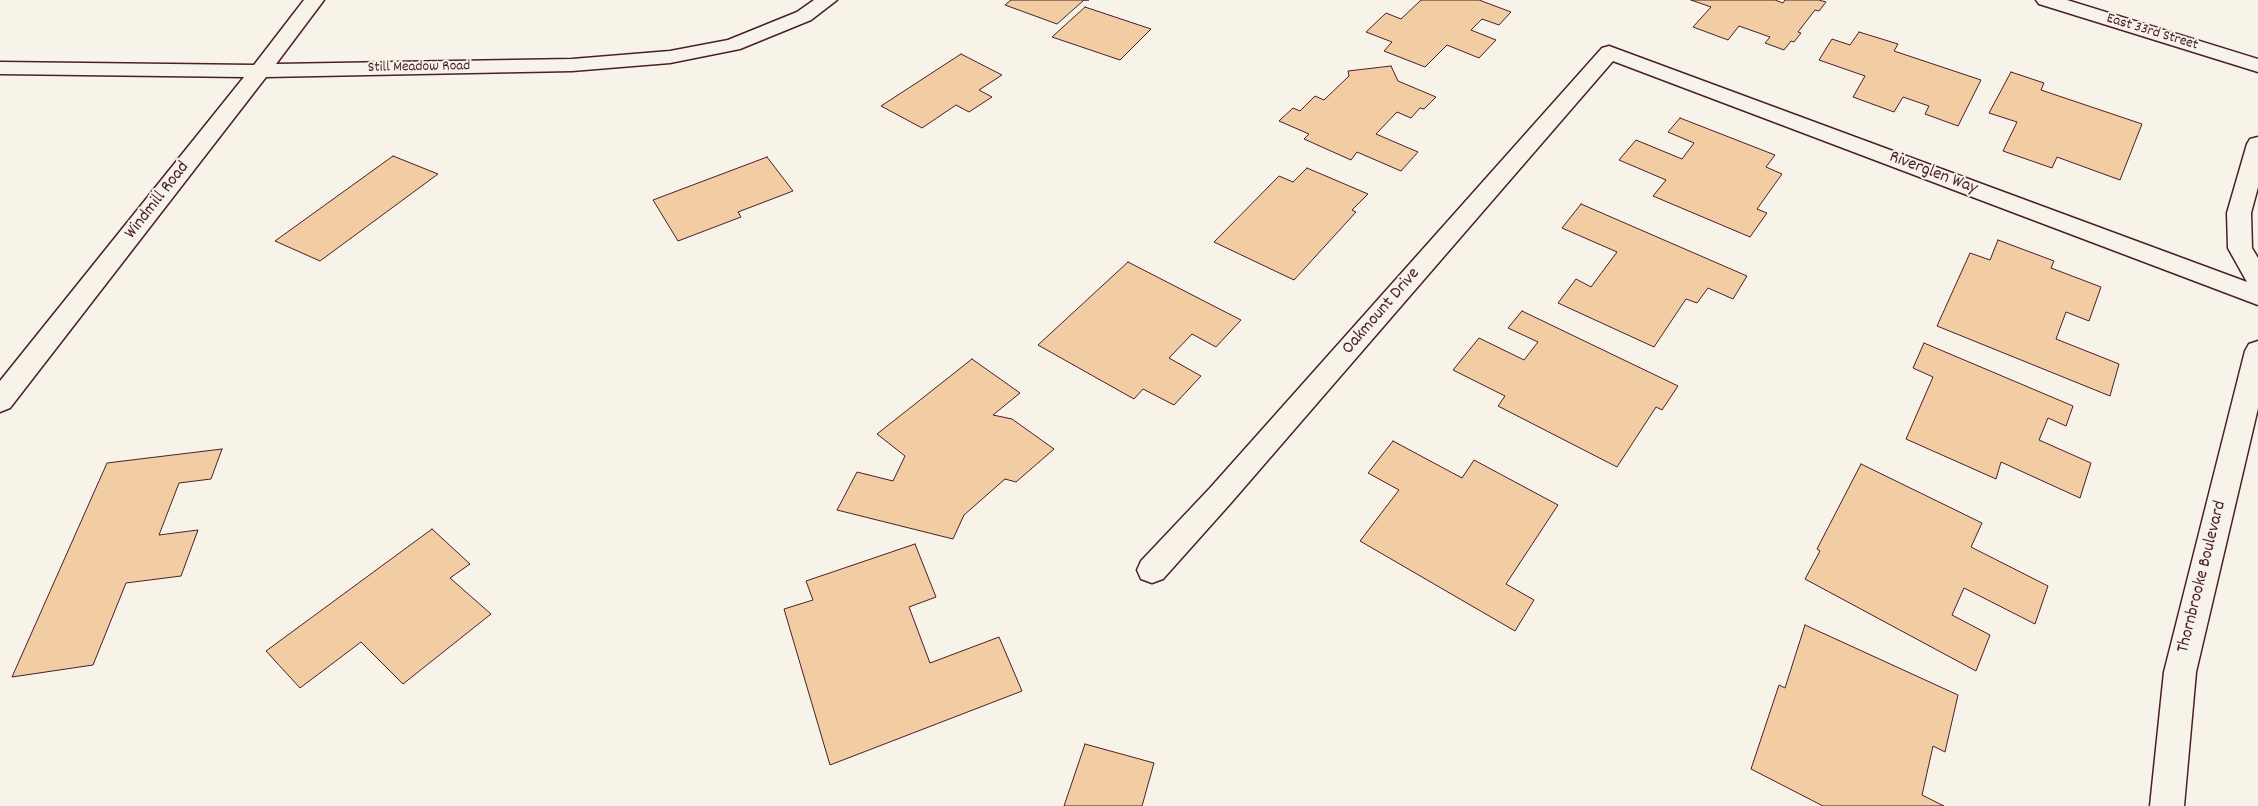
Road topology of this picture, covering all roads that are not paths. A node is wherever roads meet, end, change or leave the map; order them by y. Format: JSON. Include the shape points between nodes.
{"nodes":[{"id":1,"x":314,"y":0,"type":"edge"},
{"id":2,"x":827,"y":0,"type":"edge"},
{"id":3,"x":2046,"y":0,"type":"edge"},
{"id":4,"x":1609,"y":52,"type":"joint"},
{"id":5,"x":2258,"y":66,"type":"edge"},
{"id":6,"x":0,"y":68,"type":"edge"},
{"id":7,"x":260,"y":71,"type":"junction"},
{"id":8,"x":2258,"y":144,"type":"edge"},
{"id":9,"x":2258,"y":279,"type":"edge"},
{"id":10,"x":2258,"y":296,"type":"edge"},
{"id":11,"x":2258,"y":350,"type":"edge"},
{"id":12,"x":0,"y":401,"type":"edge"},
{"id":13,"x":1152,"y":570,"type":"dead end"},
{"id":14,"x":2167,"y":806,"type":"edge"}],
"edges":[{"from":1,"to":7,"type":"street","name":"Windmill Road"},
{"from":2,"to":7,"type":"street","name":"Still Meadow Road","via":[[804,16],[733,45],[670,57],[572,65]]},
{"from":3,"to":5,"type":"street","name":"East 33rd Street"},
{"from":4,"to":10,"type":"street","name":"Riverglen Way"},
{"from":4,"to":13,"type":"street","name":"Oakmount Drive"},
{"from":6,"to":7,"type":"street","name":"Still Meadow Road"},
{"from":7,"to":12,"type":"street","name":"Windmill Road"},
{"from":8,"to":9,"type":"street","via":[[2239,213],[2240,248]]},
{"from":11,"to":14,"type":"street","name":"Thornbrooke Boulevard","via":[[2180,672]]}]}
